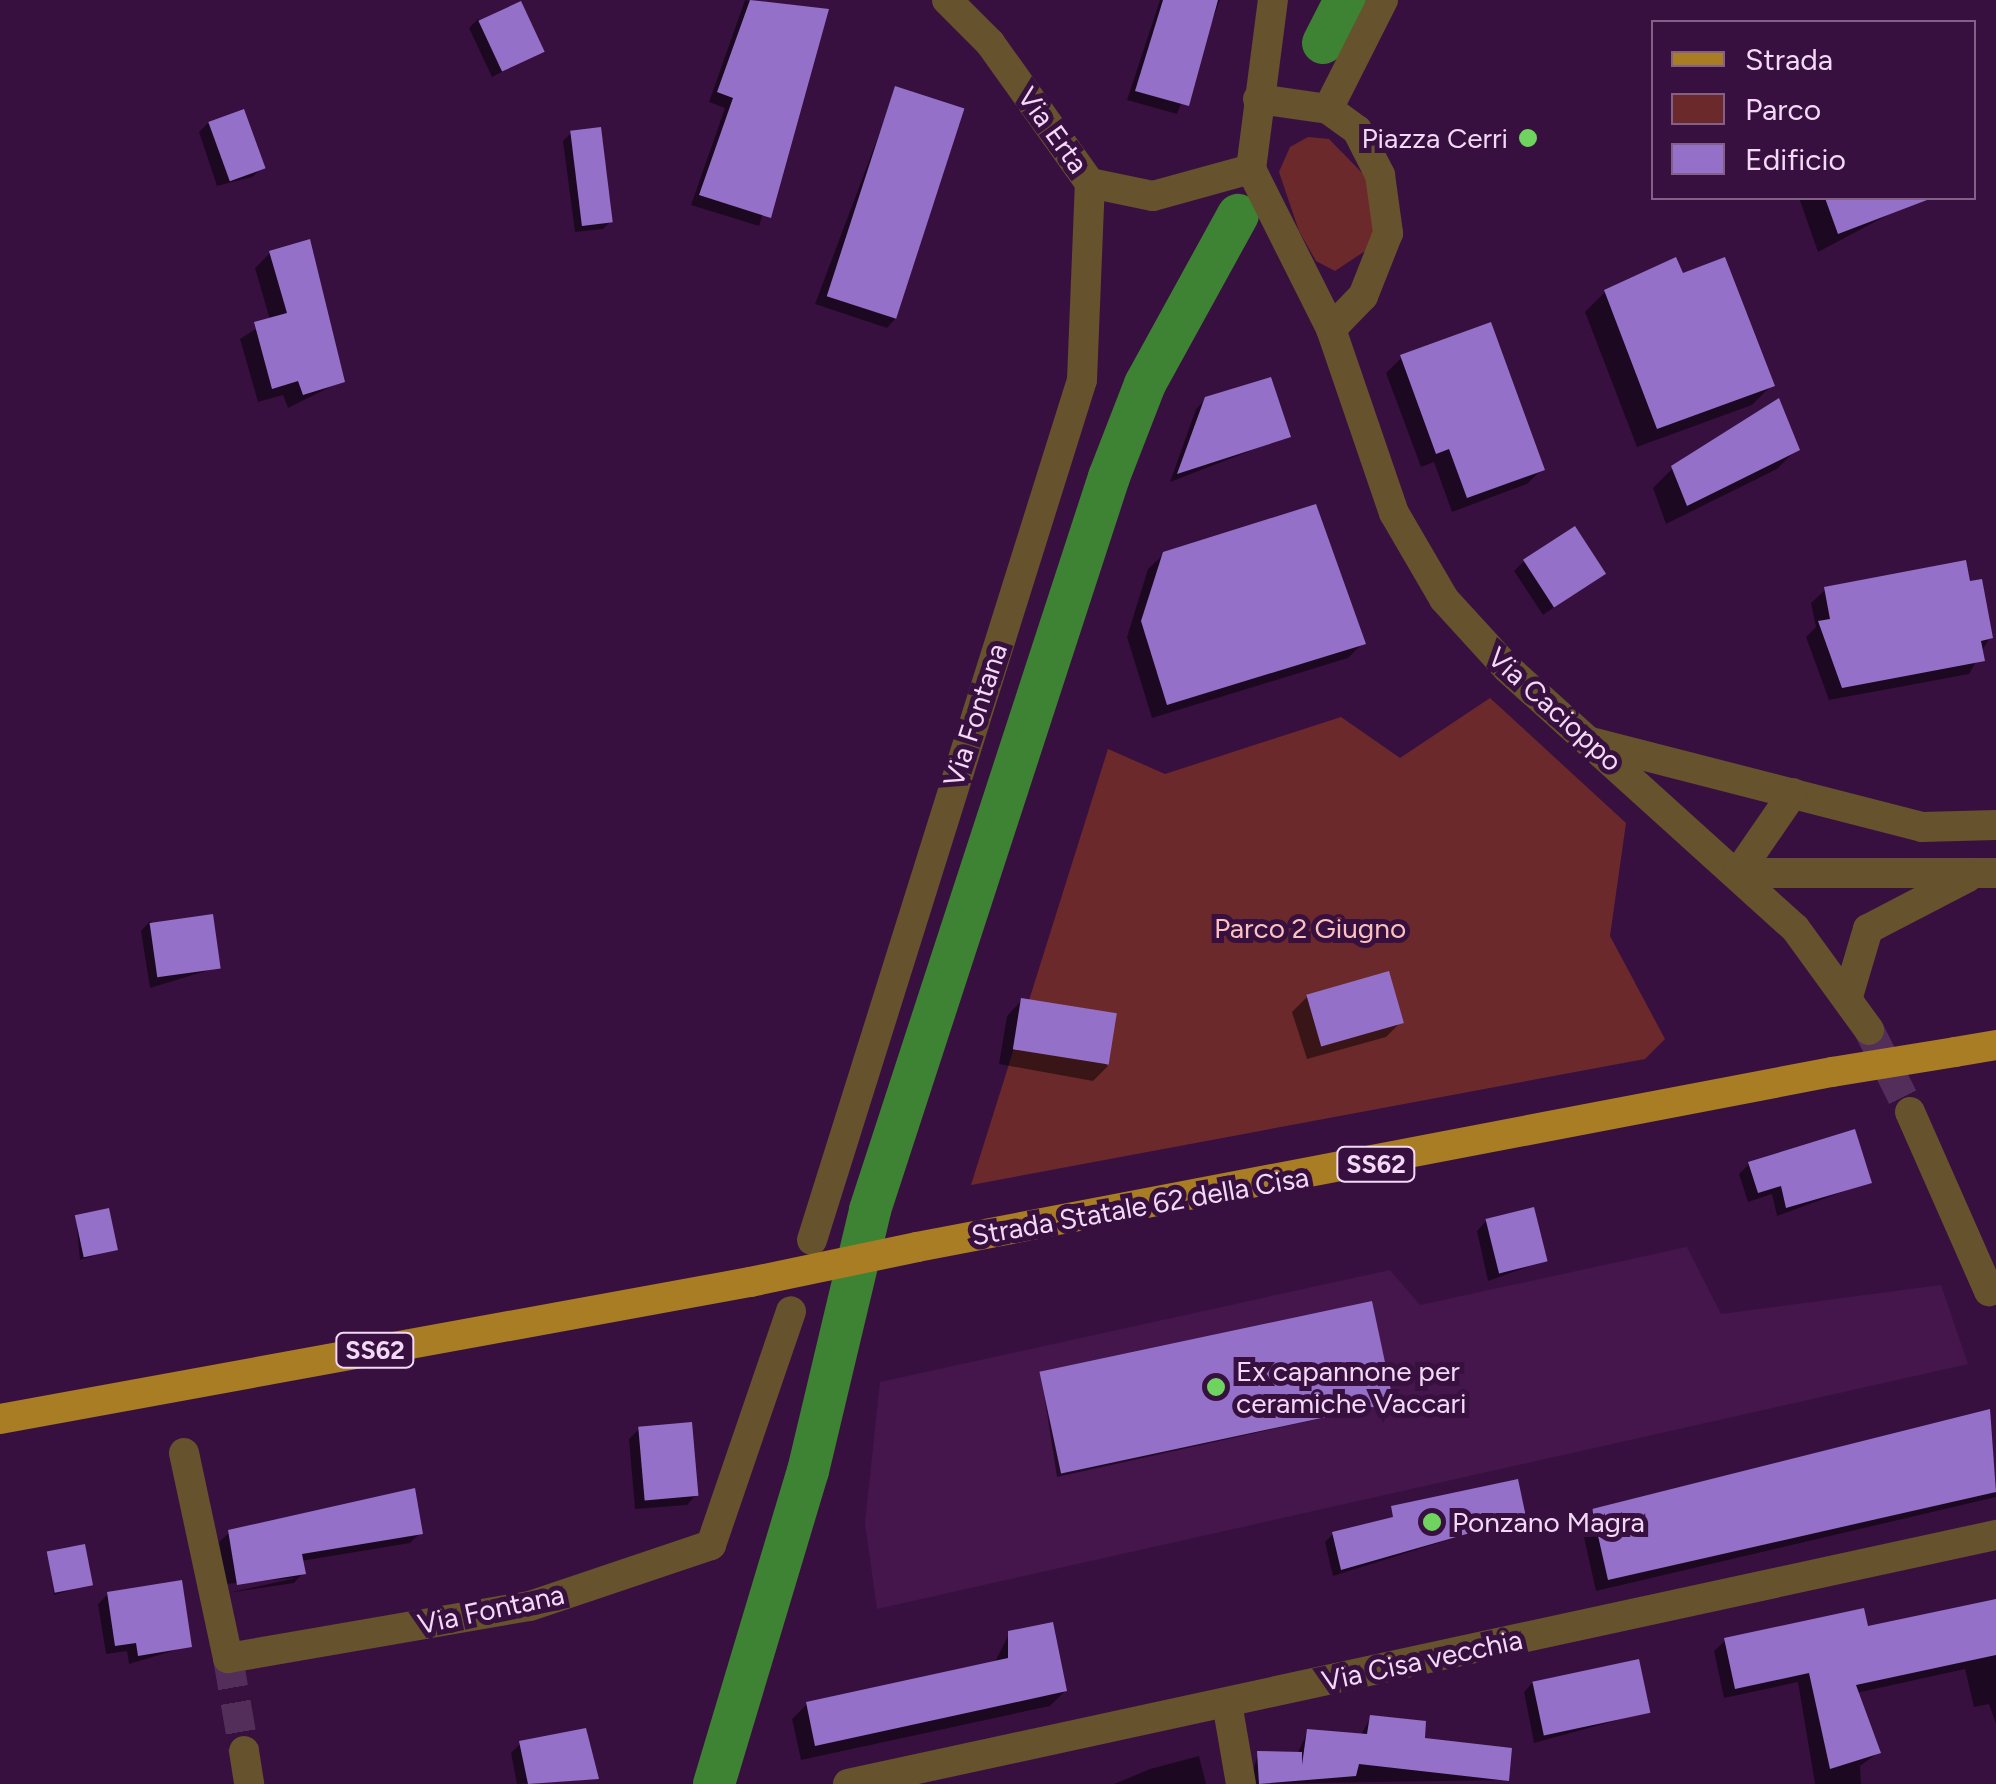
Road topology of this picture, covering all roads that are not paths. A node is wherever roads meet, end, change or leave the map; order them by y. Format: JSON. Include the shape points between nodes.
{"nodes":[{"id":1,"x":947,"y":0,"type":"edge"},
{"id":2,"x":1273,"y":0,"type":"edge"},
{"id":3,"x":1383,"y":0,"type":"edge"},
{"id":4,"x":1258,"y":100,"type":"junction"},
{"id":5,"x":1328,"y":109,"type":"junction"},
{"id":6,"x":1251,"y":169,"type":"junction"},
{"id":7,"x":1090,"y":183,"type":"junction"},
{"id":8,"x":1330,"y":329,"type":"junction"},
{"id":9,"x":1588,"y":742,"type":"junction"},
{"id":10,"x":1793,"y":794,"type":"junction"},
{"id":11,"x":1996,"y":824,"type":"edge"},
{"id":12,"x":1738,"y":872,"type":"junction"},
{"id":13,"x":1987,"y":873,"type":"edge"},
{"id":14,"x":1848,"y":993,"type":"junction"},
{"id":15,"x":1869,"y":1030,"type":"tunnel mouth"},
{"id":16,"x":1996,"y":1045,"type":"edge"},
{"id":17,"x":1910,"y":1112,"type":"tunnel mouth"},
{"id":18,"x":812,"y":1240,"type":"dead end"},
{"id":19,"x":1988,"y":1292,"type":"dead end"},
{"id":20,"x":790,"y":1311,"type":"dead end"},
{"id":21,"x":0,"y":1419,"type":"edge"},
{"id":22,"x":184,"y":1453,"type":"dead end"},
{"id":23,"x":1996,"y":1535,"type":"edge"},
{"id":24,"x":1226,"y":1703,"type":"junction"},
{"id":25,"x":244,"y":1751,"type":"tunnel mouth"},
{"id":26,"x":249,"y":1784,"type":"edge"},
{"id":27,"x":848,"y":1784,"type":"edge"},
{"id":28,"x":1242,"y":1784,"type":"edge"}],
"edges":[{"from":1,"to":7,"type":"street","name":"Via Erta","via":[[990,43]]},
{"from":2,"to":4,"type":"street"},
{"from":3,"to":5,"type":"street"},
{"from":4,"to":5,"type":"street"},
{"from":4,"to":6,"type":"street"},
{"from":5,"to":8,"type":"street","via":[[1358,130],[1389,208],[1364,296]]},
{"from":6,"to":7,"type":"street","name":"Via Erta","via":[[1153,196]]},
{"from":6,"to":8,"type":"street"},
{"from":7,"to":18,"type":"street","name":"Via Fontana","via":[[1082,380]]},
{"from":8,"to":9,"type":"street","name":"Via Cacioppo","via":[[1416,558],[1473,634]]},
{"from":9,"to":10,"type":"street"},
{"from":9,"to":12,"type":"street","name":"Via Cacioppo"},
{"from":10,"to":11,"type":"street","via":[[1922,827]]},
{"from":10,"to":12,"type":"street"},
{"from":12,"to":13,"type":"street"},
{"from":12,"to":14,"type":"street","name":"Via Cacioppo"},
{"from":13,"to":14,"type":"street","via":[[1868,928]]},
{"from":14,"to":15,"type":"street","name":"Via Cacioppo"},
{"from":16,"to":21,"type":"main road","name":"Strada Statale 62 della Cisa","number":"SS62","bridge":true},
{"from":17,"to":19,"type":"street"},
{"from":20,"to":22,"type":"street","name":"Via Fontana","via":[[710,1545],[530,1606],[228,1658]]},
{"from":23,"to":24,"type":"street","name":"Via Cisa vecchia"},
{"from":24,"to":27,"type":"street","name":"Via Cisa vecchia"},
{"from":24,"to":28,"type":"street"},
{"from":25,"to":26,"type":"street"}]}
